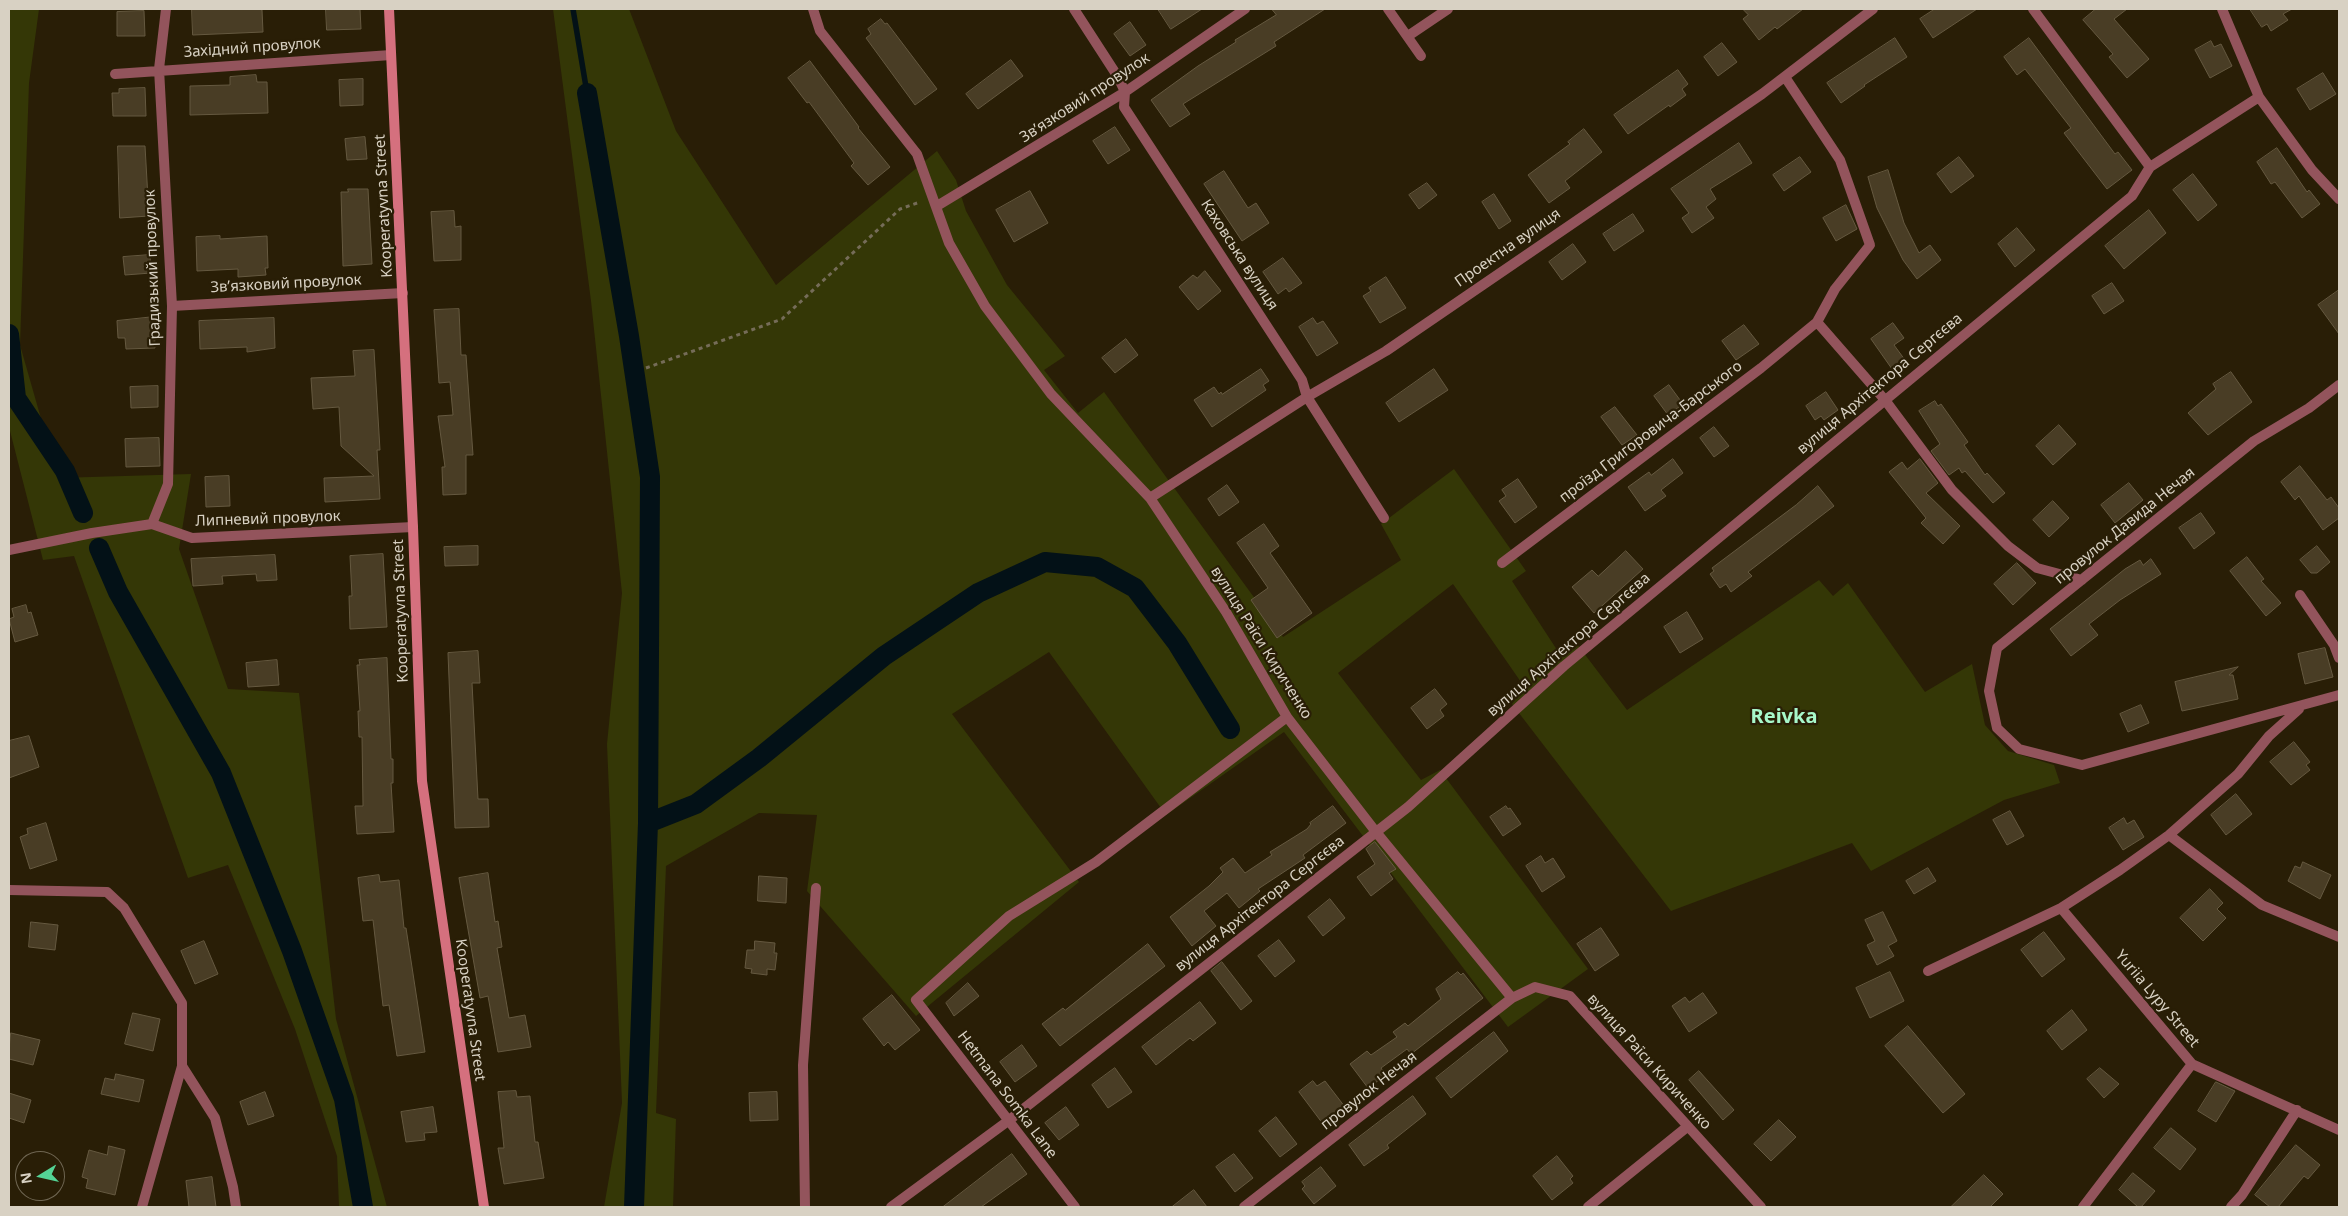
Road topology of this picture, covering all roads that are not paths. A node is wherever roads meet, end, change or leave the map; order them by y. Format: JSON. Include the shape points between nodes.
{"nodes":[{"id":1,"x":166,"y":9,"type":"edge"},
{"id":2,"x":389,"y":9,"type":"edge"},
{"id":3,"x":813,"y":9,"type":"edge"},
{"id":4,"x":1074,"y":9,"type":"edge"},
{"id":5,"x":1245,"y":9,"type":"edge"},
{"id":6,"x":1388,"y":9,"type":"edge"},
{"id":7,"x":1448,"y":9,"type":"edge"},
{"id":8,"x":1873,"y":9,"type":"edge"},
{"id":9,"x":2033,"y":9,"type":"edge"},
{"id":10,"x":2222,"y":9,"type":"edge"},
{"id":11,"x":1408,"y":36,"type":"junction"},
{"id":12,"x":392,"y":55,"type":"junction"},
{"id":13,"x":1421,"y":56,"type":"dead end"},
{"id":14,"x":160,"y":69,"type":"junction"},
{"id":15,"x":115,"y":74,"type":"dead end"},
{"id":16,"x":1784,"y":77,"type":"junction"},
{"id":17,"x":1125,"y":92,"type":"junction"},
{"id":18,"x":2259,"y":97,"type":"junction"},
{"id":19,"x":2150,"y":167,"type":"junction"},
{"id":20,"x":2339,"y":199,"type":"edge"},
{"id":21,"x":937,"y":206,"type":"junction"},
{"id":22,"x":403,"y":293,"type":"junction"},
{"id":23,"x":172,"y":306,"type":"junction"},
{"id":24,"x":1817,"y":322,"type":"junction"},
{"id":25,"x":2339,"y":385,"type":"edge"},
{"id":26,"x":1307,"y":397,"type":"junction"},
{"id":27,"x":1884,"y":400,"type":"junction"},
{"id":28,"x":1150,"y":498,"type":"junction"},
{"id":29,"x":1384,"y":518,"type":"dead end"},
{"id":30,"x":152,"y":524,"type":"junction"},
{"id":31,"x":413,"y":527,"type":"junction"},
{"id":32,"x":9,"y":550,"type":"edge"},
{"id":33,"x":1502,"y":563,"type":"dead end"},
{"id":34,"x":2082,"y":580,"type":"junction"},
{"id":35,"x":2300,"y":595,"type":"dead end"},
{"id":36,"x":2339,"y":658,"type":"edge"},
{"id":37,"x":2339,"y":695,"type":"edge"},
{"id":38,"x":2302,"y":707,"type":"junction"},
{"id":39,"x":1286,"y":718,"type":"junction"},
{"id":40,"x":1376,"y":832,"type":"junction"},
{"id":41,"x":2169,"y":835,"type":"junction"},
{"id":42,"x":816,"y":888,"type":"dead end"},
{"id":43,"x":9,"y":890,"type":"edge"},
{"id":44,"x":2062,"y":908,"type":"junction"},
{"id":45,"x":2339,"y":937,"type":"edge"},
{"id":46,"x":1928,"y":971,"type":"dead end"},
{"id":47,"x":1512,"y":998,"type":"junction"},
{"id":48,"x":2192,"y":1064,"type":"junction"},
{"id":49,"x":182,"y":1066,"type":"junction"},
{"id":50,"x":2297,"y":1110,"type":"junction"},
{"id":51,"x":1008,"y":1121,"type":"junction"},
{"id":52,"x":1687,"y":1127,"type":"junction"},
{"id":53,"x":2339,"y":1130,"type":"edge"},
{"id":54,"x":142,"y":1207,"type":"edge"},
{"id":55,"x":236,"y":1207,"type":"edge"},
{"id":56,"x":484,"y":1207,"type":"edge"},
{"id":57,"x":805,"y":1207,"type":"edge"},
{"id":58,"x":891,"y":1207,"type":"edge"},
{"id":59,"x":1075,"y":1207,"type":"edge"},
{"id":60,"x":1244,"y":1207,"type":"edge"},
{"id":61,"x":1588,"y":1207,"type":"edge"},
{"id":62,"x":1761,"y":1207,"type":"edge"},
{"id":63,"x":2082,"y":1207,"type":"edge"},
{"id":64,"x":2231,"y":1207,"type":"edge"}],
"edges":[{"from":1,"to":14,"type":"street","name":"Градизький провулок"},
{"from":2,"to":12,"type":"street","name":"Kooperatyvna Street"},
{"from":3,"to":21,"type":"street","name":"вулиця Раїси Кириченко","via":[[820,31],[917,154]]},
{"from":4,"to":17,"type":"street","name":"Каховська вулиця"},
{"from":5,"to":17,"type":"street","name":"Звʼязковий провулок"},
{"from":6,"to":11,"type":"street"},
{"from":7,"to":11,"type":"street"},
{"from":8,"to":16,"type":"street","name":"Проектна вулиця"},
{"from":9,"to":19,"type":"street"},
{"from":10,"to":18,"type":"street"},
{"from":11,"to":13,"type":"street"},
{"from":12,"to":14,"type":"street","name":"Західний провулок"},
{"from":12,"to":22,"type":"street","name":"Kooperatyvna Street"},
{"from":14,"to":15,"type":"street","name":"Західний провулок"},
{"from":14,"to":23,"type":"street","name":"Градизький провулок"},
{"from":16,"to":24,"type":"street","via":[[1840,160],[1870,244],[1835,289]]},
{"from":16,"to":26,"type":"street","name":"Проектна вулиця","via":[[1386,351]]},
{"from":17,"to":21,"type":"street","name":"Звʼязковий провулок"},
{"from":17,"to":26,"type":"street","name":"Каховська вулиця","via":[[1124,107],[1302,380]]},
{"from":18,"to":19,"type":"street","name":"вулиця Архітектора Сергєєва"},
{"from":18,"to":20,"type":"street","via":[[2312,170]]},
{"from":19,"to":27,"type":"street","name":"вулиця Архітектора Сергєєва","via":[[2132,196]]},
{"from":21,"to":28,"type":"street","name":"вулиця Раїси Кириченко","via":[[949,243],[985,306],[1051,394]]},
{"from":22,"to":23,"type":"street","name":"Звʼязковий провулок"},
{"from":22,"to":31,"type":"street","name":"Kooperatyvna Street"},
{"from":23,"to":30,"type":"street","name":"Градизький провулок","via":[[168,484]]},
{"from":24,"to":27,"type":"street"},
{"from":24,"to":33,"type":"street","name":"проїзд Григоровича-Барського","via":[[1761,368]]},
{"from":25,"to":34,"type":"street","name":"провулок Давида Нечая","via":[[2309,408],[2254,441]]},
{"from":26,"to":28,"type":"street","name":"Проектна вулиця"},
{"from":26,"to":29,"type":"street","name":"Каховська вулиця"},
{"from":27,"to":34,"type":"street","via":[[1952,490],[2008,546],[2037,568]]},
{"from":27,"to":40,"type":"street","name":"вулиця Архітектора Сергєєва","via":[[1564,666]]},
{"from":28,"to":39,"type":"street","name":"вулиця Раїси Кириченко","via":[[1226,612]]},
{"from":30,"to":31,"type":"street","name":"Липневий провулок","via":[[192,538]]},
{"from":30,"to":32,"type":"street","name":"Липневий провулок"},
{"from":31,"to":56,"type":"street","name":"Kooperatyvna Street","via":[[422,781]]},
{"from":34,"to":38,"type":"street","name":"провулок Давида Нечая","via":[[1997,648],[1989,691],[1997,728],[2019,748],[2082,765]]},
{"from":35,"to":36,"type":"street","via":[[2334,645]]},
{"from":37,"to":38,"type":"street"},
{"from":38,"to":41,"type":"street","via":[[2268,736],[2238,774]]},
{"from":39,"to":40,"type":"street","name":"вулиця Раїси Кириченко"},
{"from":39,"to":51,"type":"street","name":"Hetmana Somka Lane","via":[[1096,862],[1009,916],[916,1000]]},
{"from":40,"to":47,"type":"street","name":"вулиця Раїси Кириченко"},
{"from":40,"to":51,"type":"street","name":"вулиця Архітектора Сергєєва"},
{"from":41,"to":44,"type":"street"},
{"from":41,"to":45,"type":"street","via":[[2262,905]]},
{"from":42,"to":57,"type":"street","via":[[803,1065]]},
{"from":43,"to":49,"type":"street","via":[[107,892],[124,908],[182,1004]]},
{"from":44,"to":46,"type":"street"},
{"from":44,"to":48,"type":"street","name":"Yuriia Lypy Street"},
{"from":47,"to":52,"type":"street","name":"вулиця Раїси Кириченко","via":[[1535,987],[1570,996]]},
{"from":47,"to":60,"type":"street","name":"провулок Нечая"},
{"from":48,"to":50,"type":"street"},
{"from":48,"to":63,"type":"street","name":"Yuriia Lypy Street"},
{"from":49,"to":54,"type":"street"},
{"from":49,"to":55,"type":"street","via":[[215,1118]]},
{"from":50,"to":53,"type":"street"},
{"from":50,"to":64,"type":"street"},
{"from":51,"to":58,"type":"street","name":"вулиця Архітектора Сергєєва"},
{"from":51,"to":59,"type":"street","name":"Hetmana Somka Lane"},
{"from":52,"to":61,"type":"street"},
{"from":52,"to":62,"type":"street","name":"вулиця Раїси Кириченко"}]}
